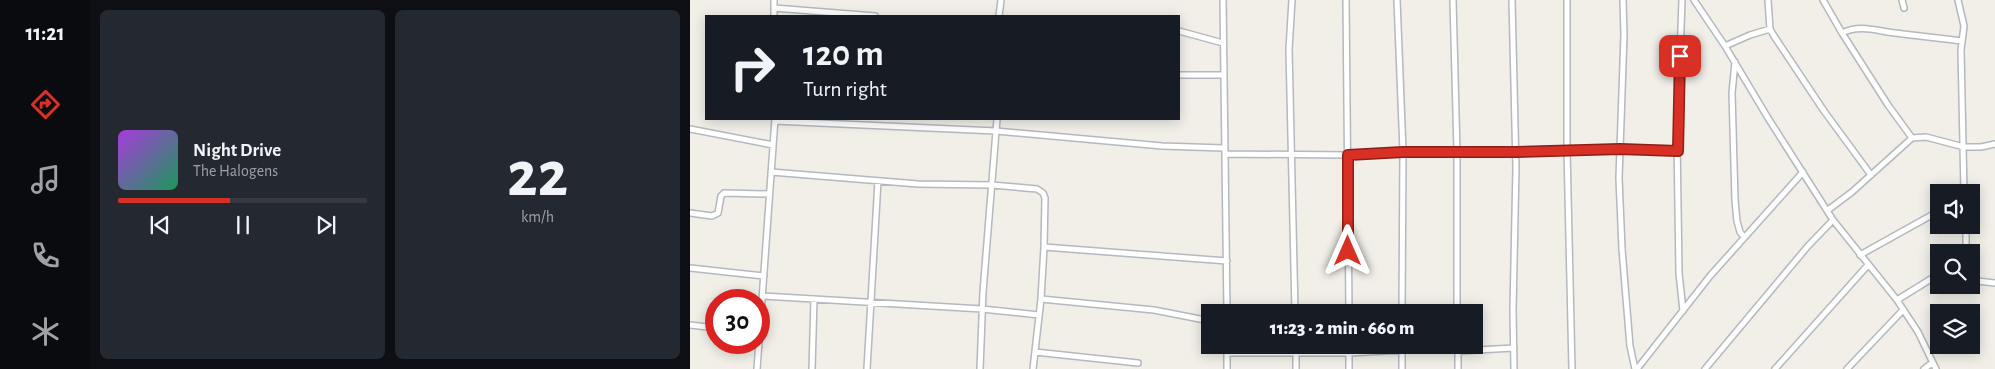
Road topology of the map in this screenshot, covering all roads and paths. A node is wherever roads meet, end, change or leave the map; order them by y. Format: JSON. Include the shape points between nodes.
{"nodes":[{"id":1,"x":774,"y":0,"type":"edge"},
{"id":2,"x":1001,"y":0,"type":"edge"},
{"id":3,"x":1223,"y":0,"type":"edge"},
{"id":4,"x":1292,"y":0,"type":"edge"},
{"id":5,"x":1346,"y":0,"type":"edge"},
{"id":6,"x":1397,"y":0,"type":"edge"},
{"id":7,"x":1452,"y":0,"type":"edge"},
{"id":8,"x":1512,"y":0,"type":"edge"},
{"id":9,"x":1567,"y":0,"type":"edge"},
{"id":10,"x":1623,"y":0,"type":"edge"},
{"id":11,"x":1682,"y":0,"type":"edge"},
{"id":12,"x":1694,"y":0,"type":"edge"},
{"id":13,"x":1768,"y":0,"type":"edge"},
{"id":14,"x":1823,"y":0,"type":"edge"},
{"id":15,"x":1902,"y":0,"type":"edge"},
{"id":16,"x":1958,"y":0,"type":"edge"},
{"id":17,"x":774,"y":8,"type":"junction"},
{"id":18,"x":1904,"y":8,"type":"dead end"},
{"id":19,"x":774,"y":15,"type":"edge"},
{"id":20,"x":862,"y":15,"type":"edge"},
{"id":21,"x":999,"y":15,"type":"edge"},
{"id":22,"x":1770,"y":28,"type":"junction"},
{"id":23,"x":1180,"y":31,"type":"edge"},
{"id":24,"x":1842,"y":33,"type":"junction"},
{"id":25,"x":1962,"y":41,"type":"junction"},
{"id":26,"x":1223,"y":43,"type":"junction"},
{"id":27,"x":1725,"y":46,"type":"junction"},
{"id":28,"x":1735,"y":62,"type":"junction"},
{"id":29,"x":1180,"y":75,"type":"edge"},
{"id":30,"x":1224,"y":75,"type":"junction"},
{"id":31,"x":775,"y":120,"type":"edge"},
{"id":32,"x":997,"y":120,"type":"edge"},
{"id":33,"x":690,"y":129,"type":"edge"},
{"id":34,"x":996,"y":131,"type":"junction"},
{"id":35,"x":1912,"y":138,"type":"junction"},
{"id":36,"x":1995,"y":144,"type":"edge"},
{"id":37,"x":773,"y":145,"type":"junction"},
{"id":38,"x":1964,"y":147,"type":"junction"},
{"id":39,"x":1224,"y":148,"type":"junction"},
{"id":40,"x":1620,"y":149,"type":"junction"},
{"id":41,"x":1567,"y":150,"type":"junction"},
{"id":42,"x":1678,"y":151,"type":"junction"},
{"id":43,"x":1403,"y":152,"type":"junction"},
{"id":44,"x":1457,"y":152,"type":"junction"},
{"id":45,"x":1516,"y":152,"type":"junction"},
{"id":46,"x":1225,"y":154,"type":"junction"},
{"id":47,"x":1291,"y":154,"type":"junction"},
{"id":48,"x":1348,"y":155,"type":"junction"},
{"id":49,"x":770,"y":172,"type":"junction"},
{"id":50,"x":1802,"y":172,"type":"junction"},
{"id":51,"x":1871,"y":175,"type":"junction"},
{"id":52,"x":878,"y":181,"type":"junction"},
{"id":53,"x":1964,"y":184,"type":"edge"},
{"id":54,"x":992,"y":185,"type":"junction"},
{"id":55,"x":769,"y":194,"type":"junction"},
{"id":56,"x":1828,"y":210,"type":"junction"},
{"id":57,"x":690,"y":213,"type":"edge"},
{"id":58,"x":1930,"y":216,"type":"edge"},
{"id":59,"x":1833,"y":220,"type":"junction"},
{"id":60,"x":1744,"y":237,"type":"junction"},
{"id":61,"x":1044,"y":246,"type":"junction"},
{"id":62,"x":1860,"y":255,"type":"junction"},
{"id":63,"x":1227,"y":261,"type":"junction"},
{"id":64,"x":1868,"y":264,"type":"junction"},
{"id":65,"x":690,"y":268,"type":"edge"},
{"id":66,"x":764,"y":276,"type":"junction"},
{"id":67,"x":1930,"y":280,"type":"edge"},
{"id":68,"x":1980,"y":281,"type":"edge"},
{"id":69,"x":1995,"y":283,"type":"edge"},
{"id":70,"x":763,"y":289,"type":"edge"},
{"id":71,"x":770,"y":297,"type":"edge"},
{"id":72,"x":1041,"y":299,"type":"junction"},
{"id":73,"x":814,"y":300,"type":"junction"},
{"id":74,"x":1897,"y":300,"type":"junction"},
{"id":75,"x":870,"y":302,"type":"junction"},
{"id":76,"x":1227,"y":304,"type":"edge"},
{"id":77,"x":1295,"y":304,"type":"edge"},
{"id":78,"x":1349,"y":304,"type":"edge"},
{"id":79,"x":1402,"y":304,"type":"edge"},
{"id":80,"x":1458,"y":304,"type":"edge"},
{"id":81,"x":982,"y":309,"type":"junction"},
{"id":82,"x":1903,"y":310,"type":"junction"},
{"id":83,"x":1682,"y":311,"type":"junction"},
{"id":84,"x":1039,"y":315,"type":"junction"},
{"id":85,"x":1201,"y":319,"type":"edge"},
{"id":86,"x":690,"y":325,"type":"edge"},
{"id":87,"x":705,"y":327,"type":"edge"},
{"id":88,"x":1483,"y":348,"type":"edge"},
{"id":89,"x":1514,"y":348,"type":"junction"},
{"id":90,"x":1035,"y":352,"type":"junction"},
{"id":91,"x":758,"y":354,"type":"edge"},
{"id":92,"x":1227,"y":354,"type":"edge"},
{"id":93,"x":1296,"y":354,"type":"edge"},
{"id":94,"x":1349,"y":354,"type":"edge"},
{"id":95,"x":1402,"y":354,"type":"edge"},
{"id":96,"x":1458,"y":354,"type":"edge"},
{"id":97,"x":1138,"y":363,"type":"dead end"},
{"id":98,"x":1932,"y":363,"type":"junction"},
{"id":99,"x":757,"y":369,"type":"edge"},
{"id":100,"x":812,"y":369,"type":"edge"},
{"id":101,"x":867,"y":369,"type":"edge"},
{"id":102,"x":980,"y":369,"type":"edge"},
{"id":103,"x":1033,"y":369,"type":"edge"},
{"id":104,"x":1227,"y":369,"type":"edge"},
{"id":105,"x":1296,"y":369,"type":"edge"},
{"id":106,"x":1349,"y":369,"type":"edge"},
{"id":107,"x":1402,"y":369,"type":"edge"},
{"id":108,"x":1458,"y":369,"type":"edge"},
{"id":109,"x":1514,"y":369,"type":"edge"},
{"id":110,"x":1572,"y":369,"type":"edge"},
{"id":111,"x":1636,"y":369,"type":"edge"},
{"id":112,"x":1705,"y":369,"type":"edge"},
{"id":113,"x":1775,"y":369,"type":"edge"},
{"id":114,"x":1847,"y":369,"type":"edge"},
{"id":115,"x":1924,"y":369,"type":"edge"},
{"id":116,"x":1936,"y":369,"type":"edge"}],
"edges":[{"from":1,"to":17,"type":"street"},
{"from":2,"to":21,"type":"street"},
{"from":3,"to":26,"type":"street"},
{"from":4,"to":47,"type":"street","via":[[1289,49]]},
{"from":5,"to":48,"type":"street"},
{"from":6,"to":43,"type":"street"},
{"from":7,"to":44,"type":"street"},
{"from":8,"to":45,"type":"street"},
{"from":9,"to":41,"type":"street"},
{"from":10,"to":40,"type":"street"},
{"from":11,"to":42,"type":"street"},
{"from":12,"to":27,"type":"street"},
{"from":13,"to":22,"type":"street"},
{"from":14,"to":24,"type":"street"},
{"from":15,"to":18,"type":"street"},
{"from":16,"to":25,"type":"street","via":[[1964,26]]},
{"from":17,"to":19,"type":"street"},
{"from":17,"to":20,"type":"street"},
{"from":22,"to":27,"type":"street"},
{"from":22,"to":51,"type":"street"},
{"from":23,"to":26,"type":"street"},
{"from":24,"to":25,"type":"street","via":[[1852,29],[1875,29]]},
{"from":24,"to":35,"type":"street"},
{"from":25,"to":38,"type":"street"},
{"from":26,"to":30,"type":"street"},
{"from":27,"to":28,"type":"street"},
{"from":28,"to":50,"type":"street"},
{"from":28,"to":60,"type":"street","via":[[1732,93],[1736,222]]},
{"from":29,"to":30,"type":"street"},
{"from":30,"to":39,"type":"street"},
{"from":31,"to":34,"type":"street"},
{"from":31,"to":37,"type":"street"},
{"from":32,"to":34,"type":"street"},
{"from":33,"to":37,"type":"street"},
{"from":34,"to":39,"type":"street"},
{"from":34,"to":54,"type":"street"},
{"from":35,"to":38,"type":"street","via":[[1926,137]]},
{"from":35,"to":51,"type":"street"},
{"from":36,"to":38,"type":"street"},
{"from":37,"to":49,"type":"street"},
{"from":38,"to":53,"type":"street"},
{"from":39,"to":46,"type":"street"},
{"from":40,"to":41,"type":"street"},
{"from":40,"to":42,"type":"street"},
{"from":40,"to":111,"type":"street","via":[[1622,249],[1630,346]]},
{"from":41,"to":45,"type":"street"},
{"from":41,"to":110,"type":"street"},
{"from":42,"to":83,"type":"street"},
{"from":43,"to":44,"type":"street"},
{"from":43,"to":48,"type":"street"},
{"from":43,"to":79,"type":"street"},
{"from":44,"to":45,"type":"street"},
{"from":44,"to":80,"type":"street"},
{"from":45,"to":89,"type":"street"},
{"from":46,"to":47,"type":"street"},
{"from":46,"to":63,"type":"street"},
{"from":47,"to":48,"type":"street"},
{"from":47,"to":77,"type":"street"},
{"from":48,"to":78,"type":"street"},
{"from":49,"to":52,"type":"street"},
{"from":49,"to":55,"type":"street"},
{"from":50,"to":56,"type":"street"},
{"from":50,"to":60,"type":"street"},
{"from":51,"to":56,"type":"street"},
{"from":52,"to":54,"type":"street"},
{"from":52,"to":75,"type":"street"},
{"from":54,"to":61,"type":"street","via":[[1043,192]]},
{"from":54,"to":81,"type":"street"},
{"from":55,"to":57,"type":"street","via":[[724,193],[718,213],[712,216]]},
{"from":55,"to":66,"type":"street"},
{"from":56,"to":59,"type":"street"},
{"from":58,"to":62,"type":"street"},
{"from":59,"to":62,"type":"street"},
{"from":59,"to":112,"type":"street"},
{"from":60,"to":83,"type":"street"},
{"from":61,"to":63,"type":"street"},
{"from":61,"to":72,"type":"street"},
{"from":62,"to":64,"type":"street"},
{"from":63,"to":76,"type":"street"},
{"from":64,"to":74,"type":"street"},
{"from":64,"to":113,"type":"street"},
{"from":65,"to":66,"type":"street"},
{"from":66,"to":70,"type":"street"},
{"from":67,"to":74,"type":"street"},
{"from":68,"to":69,"type":"street"},
{"from":71,"to":73,"type":"street"},
{"from":72,"to":84,"type":"street"},
{"from":72,"to":85,"type":"street","via":[[1154,310]]},
{"from":73,"to":75,"type":"street"},
{"from":73,"to":100,"type":"street"},
{"from":74,"to":82,"type":"street"},
{"from":75,"to":81,"type":"street"},
{"from":75,"to":101,"type":"street"},
{"from":81,"to":84,"type":"street"},
{"from":81,"to":102,"type":"street"},
{"from":82,"to":98,"type":"street","via":[[1918,332]]},
{"from":82,"to":114,"type":"street"},
{"from":83,"to":111,"type":"street"},
{"from":84,"to":90,"type":"street"},
{"from":86,"to":87,"type":"street"},
{"from":88,"to":89,"type":"street"},
{"from":89,"to":109,"type":"street"},
{"from":90,"to":97,"type":"street"},
{"from":90,"to":103,"type":"street"},
{"from":91,"to":99,"type":"street"},
{"from":92,"to":104,"type":"street"},
{"from":93,"to":105,"type":"street"},
{"from":94,"to":106,"type":"street"},
{"from":95,"to":107,"type":"street"},
{"from":96,"to":108,"type":"street"},
{"from":98,"to":115,"type":"street"},
{"from":98,"to":116,"type":"street"}]}
